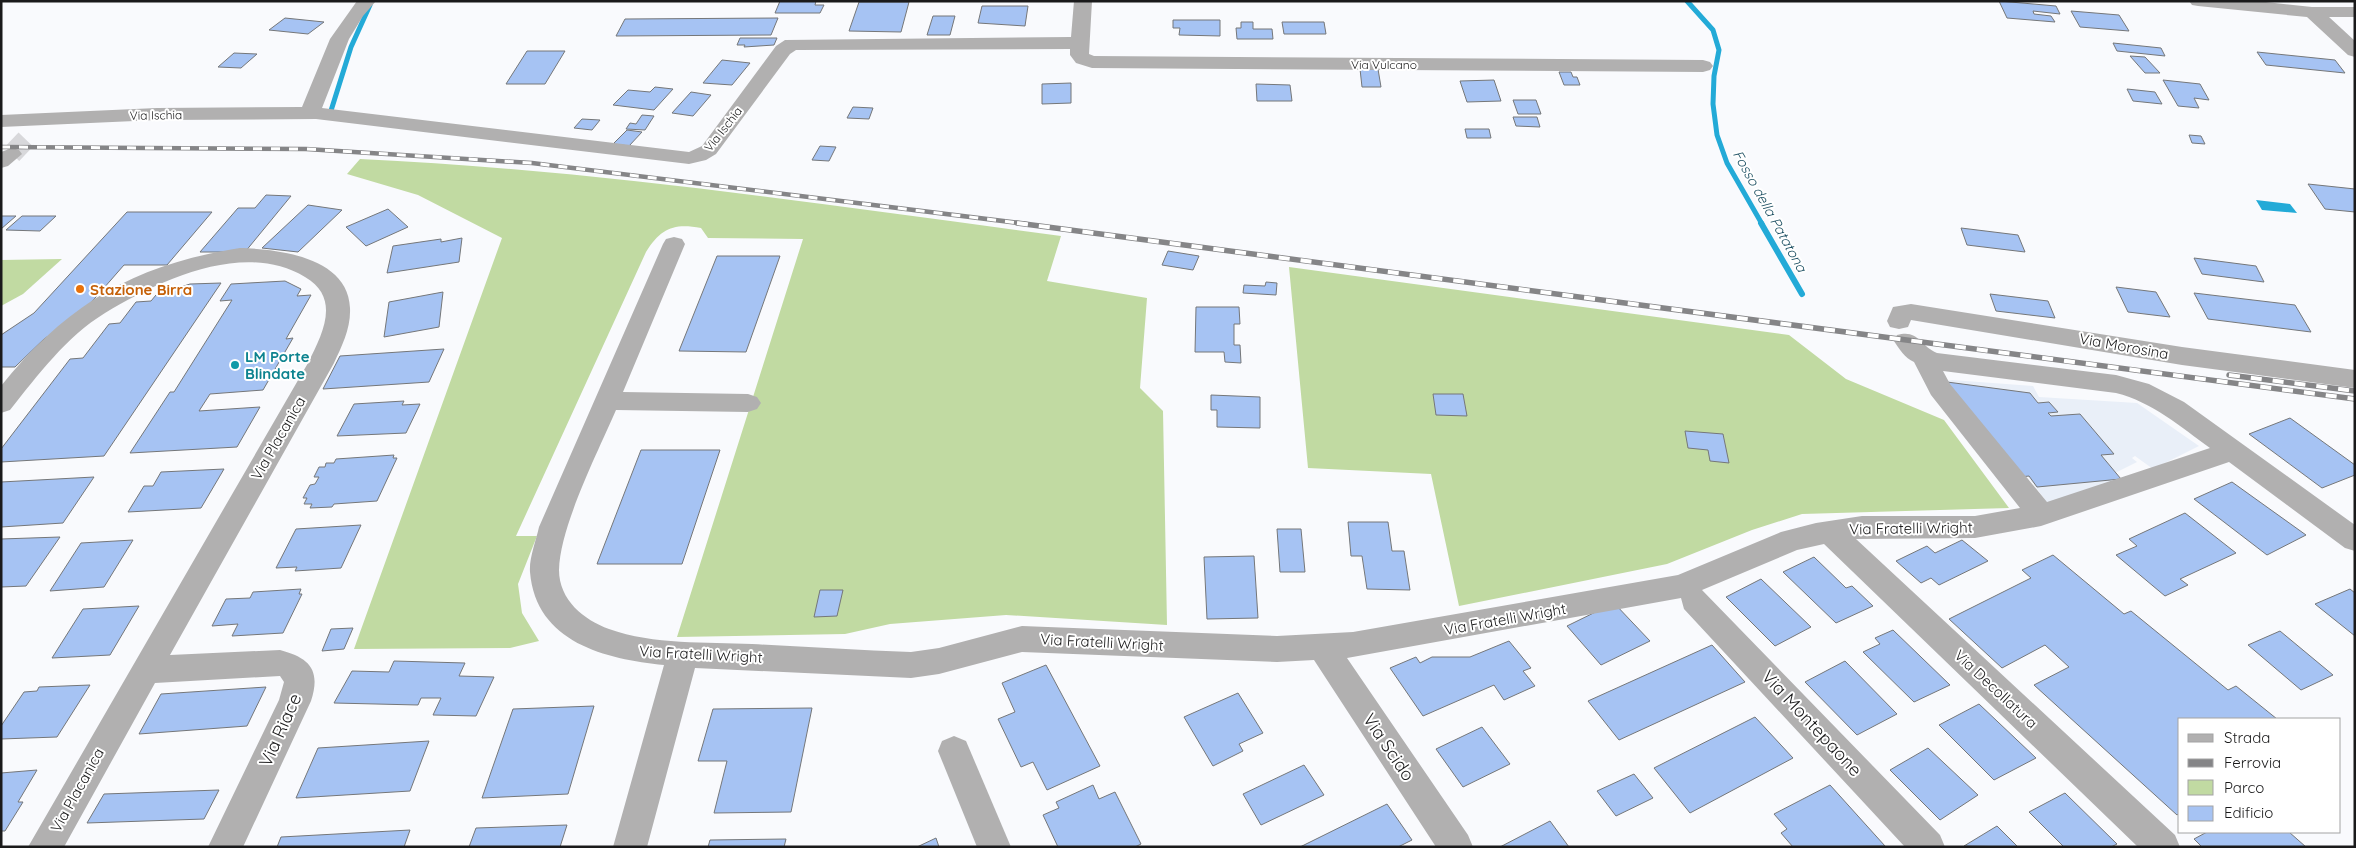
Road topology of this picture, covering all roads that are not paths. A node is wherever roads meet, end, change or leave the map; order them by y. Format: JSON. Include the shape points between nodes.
{"nodes":[{"id":1,"x":367,"y":1,"type":"edge"},
{"id":2,"x":1083,"y":1,"type":"edge"},
{"id":3,"x":2198,"y":1,"type":"edge"},
{"id":4,"x":2306,"y":7,"type":"edge"},
{"id":5,"x":2355,"y":12,"type":"edge"},
{"id":6,"x":1080,"y":43,"type":"junction"},
{"id":7,"x":2355,"y":51,"type":"edge"},
{"id":8,"x":1703,"y":66,"type":"dead end"},
{"id":9,"x":324,"y":114,"type":"junction"},
{"id":10,"x":1,"y":122,"type":"edge"},
{"id":11,"x":674,"y":244,"type":"dead end"},
{"id":12,"x":1910,"y":340,"type":"junction"},
{"id":13,"x":2355,"y":379,"type":"edge"},
{"id":14,"x":607,"y":400,"type":"junction"},
{"id":15,"x":748,"y":403,"type":"dead end"},
{"id":16,"x":1,"y":404,"type":"edge"},
{"id":17,"x":2232,"y":451,"type":"junction"},
{"id":18,"x":2041,"y":515,"type":"junction"},
{"id":19,"x":1830,"y":532,"type":"junction"},
{"id":20,"x":2355,"y":540,"type":"edge"},
{"id":21,"x":1696,"y":600,"type":"dead end"},
{"id":22,"x":1323,"y":648,"type":"junction"},
{"id":23,"x":684,"y":654,"type":"junction"},
{"id":24,"x":145,"y":670,"type":"junction"},
{"id":25,"x":954,"y":751,"type":"dead end"},
{"id":26,"x":45,"y":847,"type":"edge"},
{"id":27,"x":225,"y":847,"type":"edge"},
{"id":28,"x":630,"y":847,"type":"edge"},
{"id":29,"x":994,"y":847,"type":"edge"},
{"id":30,"x":1456,"y":847,"type":"edge"},
{"id":31,"x":1928,"y":847,"type":"edge"},
{"id":32,"x":2163,"y":847,"type":"edge"}],
"edges":[{"from":1,"to":9,"type":"street","via":[[339,41]]},
{"from":2,"to":6,"type":"street"},
{"from":3,"to":4,"type":"street"},
{"from":4,"to":5,"type":"street"},
{"from":4,"to":7,"type":"street"},
{"from":6,"to":8,"type":"street","name":"Via Vulcano","via":[[1080,56],[1092,62]]},
{"from":6,"to":9,"type":"street","name":"Via Ischia","via":[[792,44],[783,50],[709,150],[692,158]]},
{"from":9,"to":10,"type":"street","name":"Via Ischia","via":[[175,114],[36,127]]},
{"from":11,"to":14,"type":"street","name":"Via Fratelli Wright"},
{"from":12,"to":13,"type":"street","name":"Via Morosina","via":[[1902,314],[1911,312],[2182,356]]},
{"from":12,"to":17,"type":"street","via":[[1942,363],[2131,387],[2170,405]]},
{"from":12,"to":18,"type":"street","via":[[1940,389]]},
{"from":14,"to":15,"type":"street"},
{"from":14,"to":23,"type":"street","name":"Via Fratelli Wright","via":[[550,533],[545,563],[549,597],[565,620],[597,639],[631,650]]},
{"from":16,"to":24,"type":"street","name":"Via Placanica","via":[[41,354],[79,320],[132,289],[194,265],[236,256],[275,257],[308,267],[336,291],[340,309],[327,352]]},
{"from":17,"to":18,"type":"street","name":"Via Fratelli Wright"},
{"from":17,"to":20,"type":"street"},
{"from":18,"to":19,"type":"street","name":"Via Fratelli Wright","via":[[1975,527],[1862,527]]},
{"from":19,"to":22,"type":"street","name":"Via Fratelli Wright","via":[[1792,540],[1682,586],[1368,643]]},
{"from":19,"to":32,"type":"street","name":"Via Decollatura"},
{"from":21,"to":31,"type":"street","name":"Via Montepaone"},
{"from":22,"to":23,"type":"street","name":"Via Fratelli Wright","via":[[1268,649],[1022,639],[987,646],[940,662],[911,665]]},
{"from":22,"to":30,"type":"street","name":"Via Scido"},
{"from":23,"to":28,"type":"street"},
{"from":24,"to":26,"type":"street","name":"Via Placanica"},
{"from":24,"to":27,"type":"street","name":"Via Riace","via":[[280,663],[292,666],[299,674],[295,701]]},
{"from":25,"to":29,"type":"street"}]}
